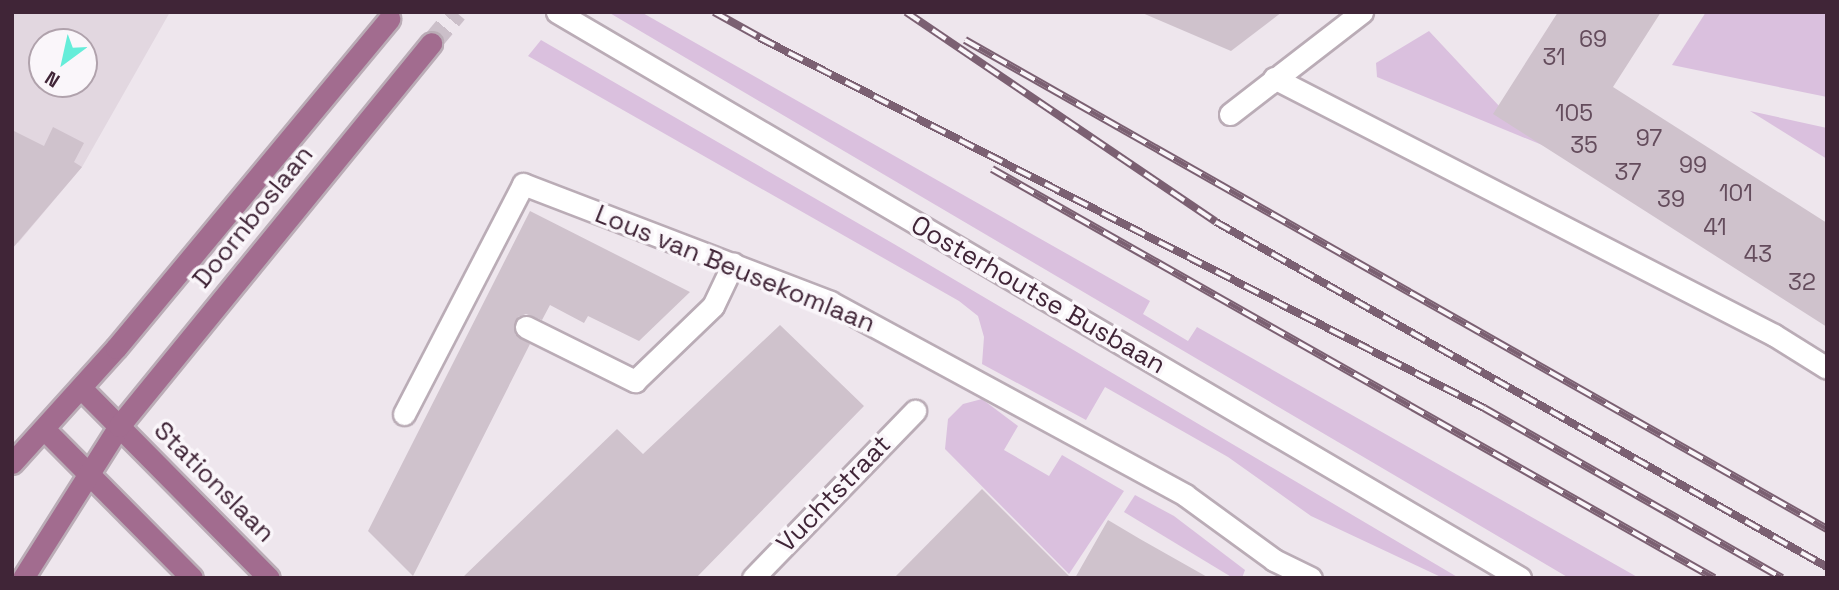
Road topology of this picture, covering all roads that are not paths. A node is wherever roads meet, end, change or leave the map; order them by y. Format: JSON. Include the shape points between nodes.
{"nodes":[{"id":1,"x":1362,"y":12,"type":"edge"},
{"id":2,"x":559,"y":14,"type":"edge"},
{"id":3,"x":389,"y":19,"type":"dead end"},
{"id":4,"x":431,"y":43,"type":"tunnel mouth"},
{"id":5,"x":1274,"y":78,"type":"junction"},
{"id":6,"x":1230,"y":114,"type":"dead end"},
{"id":7,"x":733,"y":264,"type":"junction"},
{"id":8,"x":526,"y":327,"type":"dead end"},
{"id":9,"x":1827,"y":368,"type":"edge"},
{"id":10,"x":80,"y":388,"type":"junction"},
{"id":11,"x":915,"y":411,"type":"dead end"},
{"id":12,"x":404,"y":414,"type":"dead end"},
{"id":13,"x":119,"y":426,"type":"junction"},
{"id":14,"x":44,"y":429,"type":"junction"},
{"id":15,"x":12,"y":463,"type":"edge"},
{"id":16,"x":89,"y":475,"type":"junction"},
{"id":17,"x":23,"y":578,"type":"edge"},
{"id":18,"x":192,"y":578,"type":"edge"},
{"id":19,"x":269,"y":578,"type":"edge"},
{"id":20,"x":754,"y":578,"type":"edge"},
{"id":21,"x":1311,"y":578,"type":"edge"},
{"id":22,"x":1520,"y":578,"type":"edge"}],
"edges":[{"from":1,"to":5,"type":"street"},
{"from":2,"to":22,"type":"street","name":"Oosterhoutse Busbaan"},
{"from":3,"to":10,"type":"main road","name":"Doornboslaan"},
{"from":4,"to":13,"type":"main road","name":"Doornboslaan"},
{"from":5,"to":6,"type":"street"},
{"from":5,"to":9,"type":"street","via":[[1774,335]]},
{"from":7,"to":8,"type":"street","via":[[713,306],[635,382]]},
{"from":7,"to":12,"type":"street","name":"Lous van Beusekomlaan","via":[[523,184]]},
{"from":7,"to":21,"type":"street","name":"Lous van Beusekomlaan","via":[[830,302],[957,368],[1185,495],[1278,563]]},
{"from":10,"to":13,"type":"main road"},
{"from":10,"to":14,"type":"main road","name":"Doornboslaan"},
{"from":11,"to":20,"type":"street","name":"Vuchtstraat"},
{"from":13,"to":16,"type":"main road","name":"Doornboslaan"},
{"from":13,"to":19,"type":"main road","name":"Stationslaan"},
{"from":14,"to":15,"type":"main road","name":"Doornboslaan"},
{"from":14,"to":16,"type":"main road"},
{"from":16,"to":17,"type":"main road","name":"Doornboslaan"},
{"from":16,"to":18,"type":"main road"}]}
